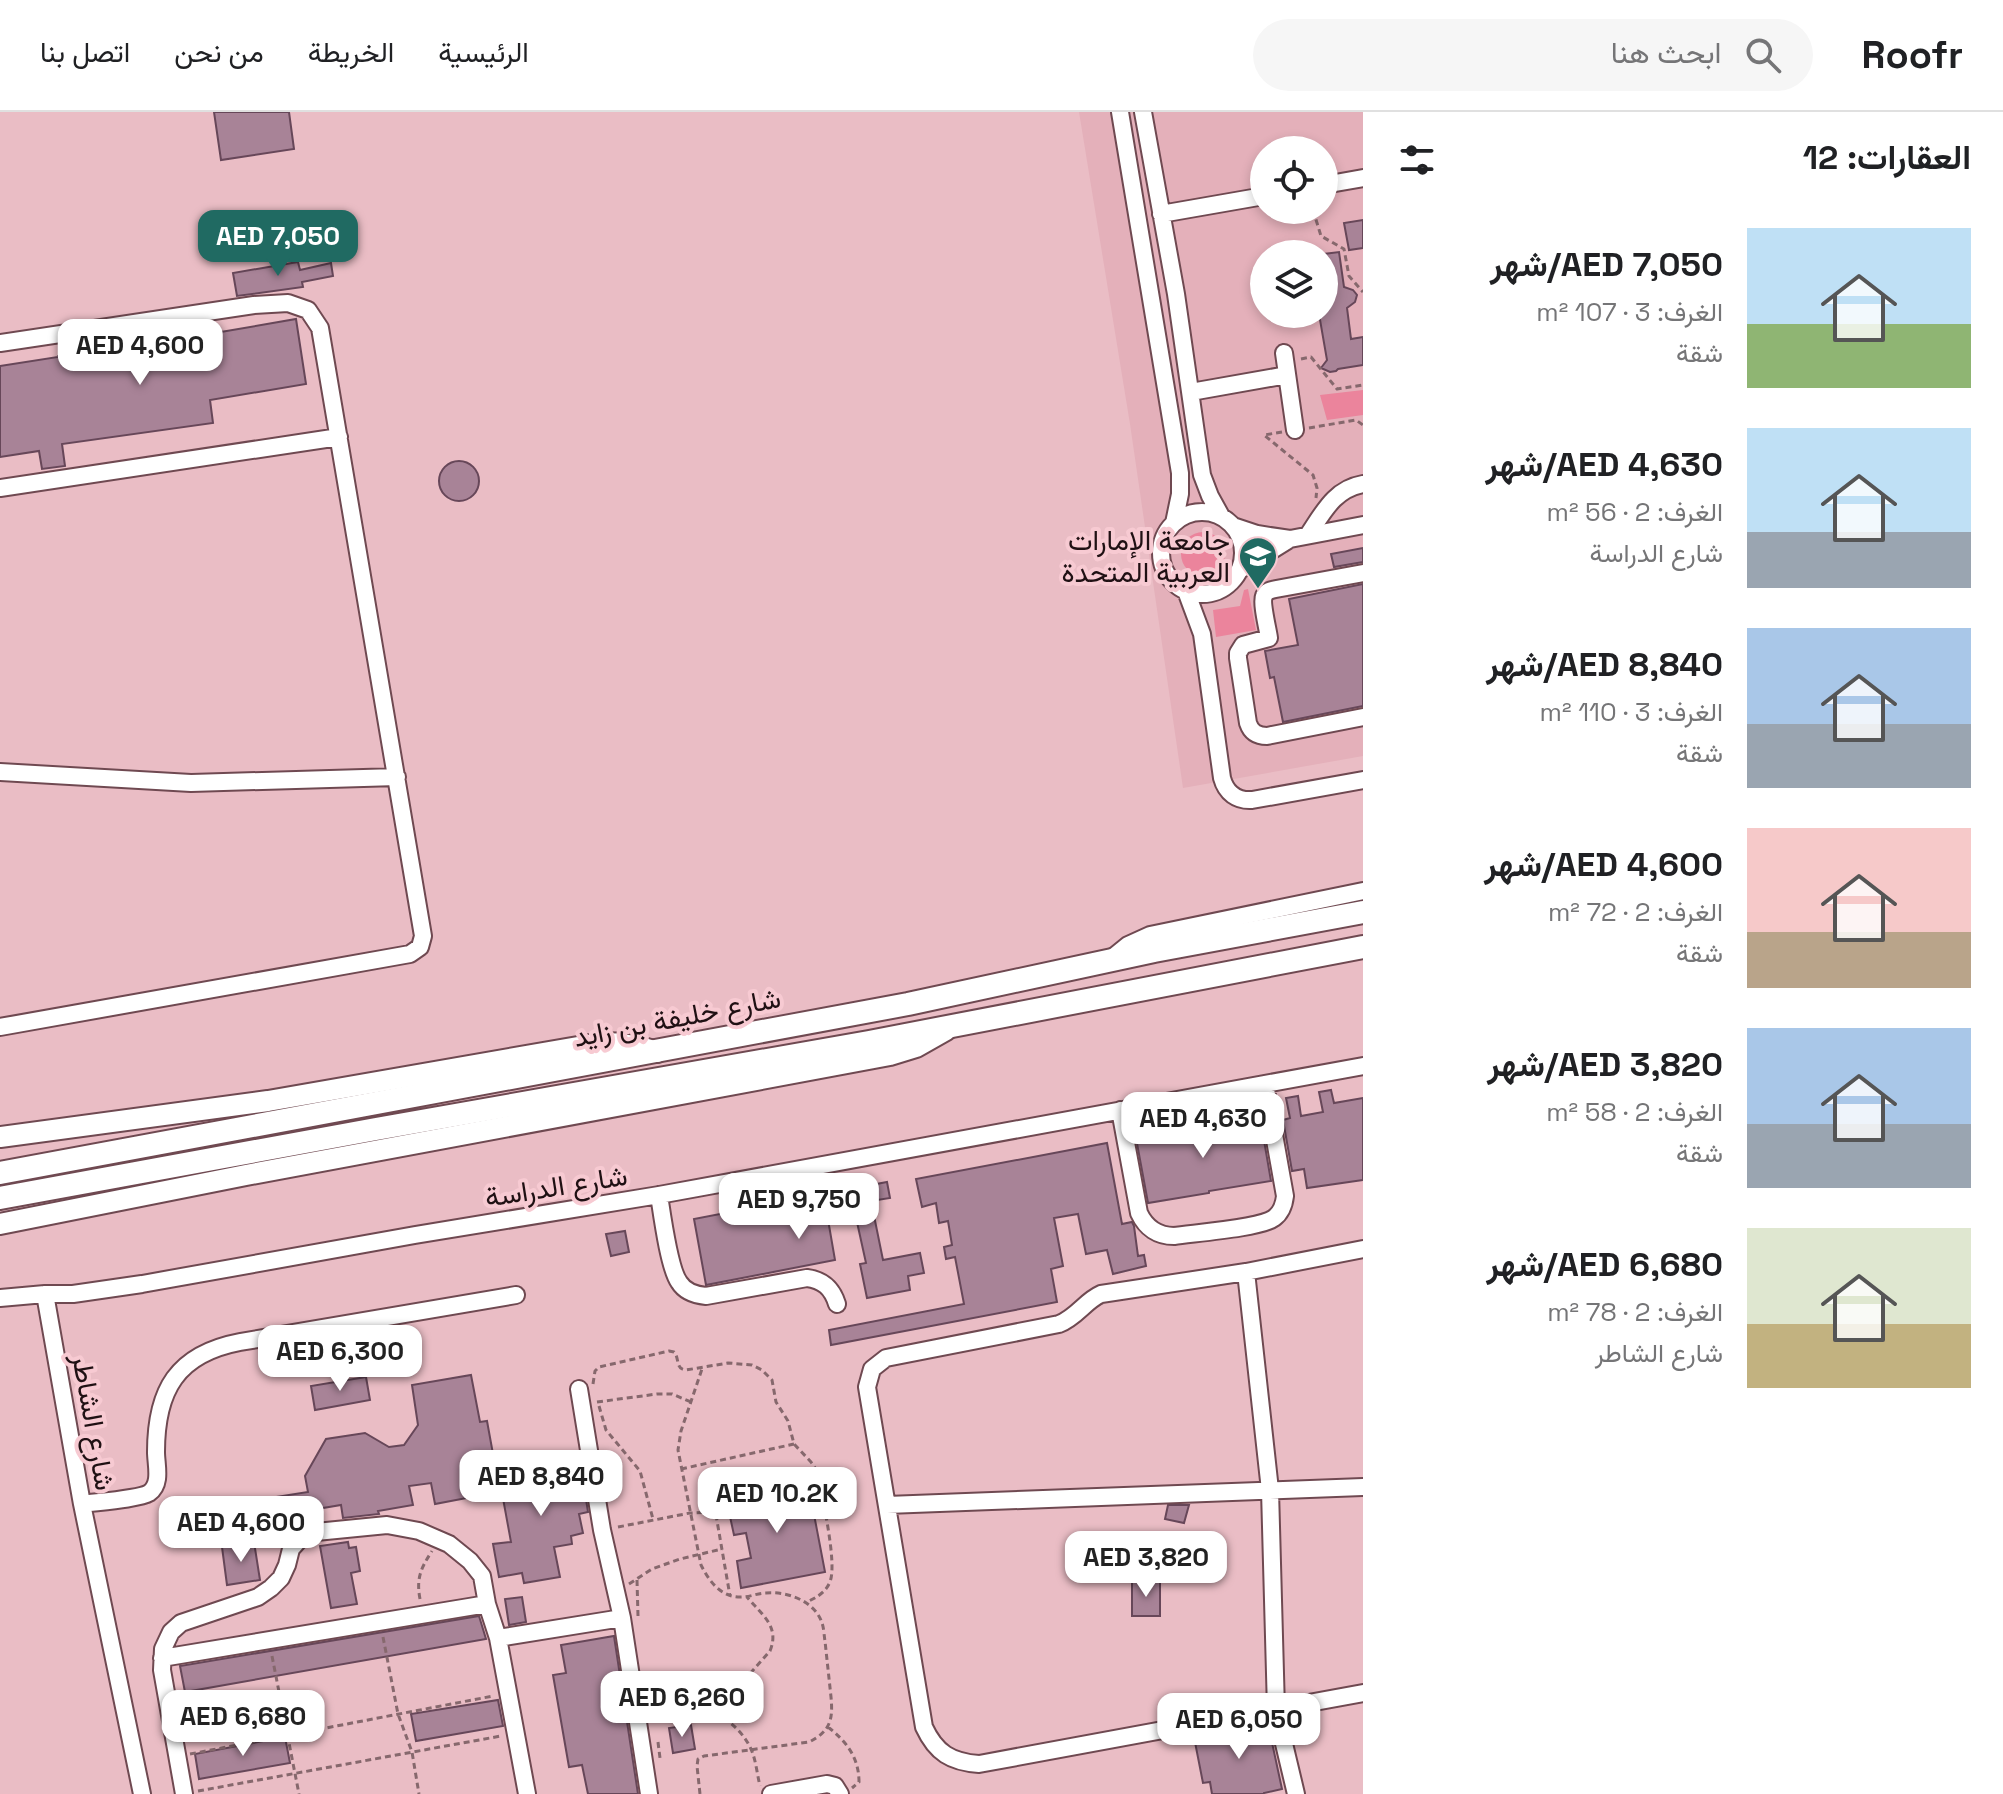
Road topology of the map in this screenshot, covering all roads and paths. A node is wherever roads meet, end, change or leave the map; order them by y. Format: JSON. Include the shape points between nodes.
{"nodes":[{"id":1,"x":1120,"y":112,"type":"edge"},
{"id":2,"x":1143,"y":112,"type":"edge"},
{"id":3,"x":1363,"y":178,"type":"edge"},
{"id":4,"x":1338,"y":182,"type":"edge"},
{"id":5,"x":1250,"y":198,"type":"edge"},
{"id":6,"x":1161,"y":214,"type":"junction"},
{"id":7,"x":1317,"y":224,"type":"edge"},
{"id":8,"x":1363,"y":292,"type":"edge"},
{"id":9,"x":0,"y":343,"type":"edge"},
{"id":10,"x":1285,"y":363,"type":"junction"},
{"id":11,"x":1363,"y":385,"type":"edge"},
{"id":12,"x":1191,"y":392,"type":"junction"},
{"id":13,"x":1363,"y":425,"type":"edge"},
{"id":14,"x":1295,"y":430,"type":"junction"},
{"id":15,"x":339,"y":437,"type":"junction"},
{"id":16,"x":1363,"y":484,"type":"edge"},
{"id":17,"x":0,"y":488,"type":"edge"},
{"id":18,"x":1315,"y":501,"type":"dead end"},
{"id":19,"x":1227,"y":521,"type":"junction"},
{"id":20,"x":1174,"y":523,"type":"junction"},
{"id":21,"x":1363,"y":525,"type":"edge"},
{"id":22,"x":1308,"y":535,"type":"junction"},
{"id":23,"x":1290,"y":539,"type":"junction"},
{"id":24,"x":1240,"y":570,"type":"junction"},
{"id":25,"x":1363,"y":573,"type":"edge"},
{"id":26,"x":1186,"y":591,"type":"junction"},
{"id":27,"x":1363,"y":717,"type":"edge"},
{"id":28,"x":0,"y":772,"type":"edge"},
{"id":29,"x":397,"y":777,"type":"junction"},
{"id":30,"x":1363,"y":780,"type":"edge"},
{"id":31,"x":1363,"y":891,"type":"edge"},
{"id":32,"x":1363,"y":912,"type":"edge"},
{"id":33,"x":1363,"y":947,"type":"edge"},
{"id":34,"x":1109,"y":961,"type":"junction"},
{"id":35,"x":951,"y":1026,"type":"junction"},
{"id":36,"x":0,"y":1027,"type":"edge"},
{"id":37,"x":657,"y":1052,"type":"junction"},
{"id":38,"x":1363,"y":1066,"type":"edge"},
{"id":39,"x":1265,"y":1084,"type":"junction"},
{"id":40,"x":1120,"y":1110,"type":"junction"},
{"id":41,"x":0,"y":1137,"type":"edge"},
{"id":42,"x":0,"y":1173,"type":"edge"},
{"id":43,"x":659,"y":1195,"type":"junction"},
{"id":44,"x":0,"y":1198,"type":"edge"},
{"id":45,"x":0,"y":1224,"type":"edge"},
{"id":46,"x":1363,"y":1249,"type":"edge"},
{"id":47,"x":1246,"y":1272,"type":"junction"},
{"id":48,"x":45,"y":1294,"type":"junction"},
{"id":49,"x":516,"y":1295,"type":"dead end"},
{"id":50,"x":0,"y":1298,"type":"edge"},
{"id":51,"x":837,"y":1304,"type":"dead end"},
{"id":52,"x":703,"y":1366,"type":"junction"},
{"id":53,"x":579,"y":1389,"type":"dead end"},
{"id":54,"x":597,"y":1402,"type":"junction"},
{"id":55,"x":691,"y":1402,"type":"junction"},
{"id":56,"x":794,"y":1444,"type":"junction"},
{"id":57,"x":681,"y":1469,"type":"junction"},
{"id":58,"x":1363,"y":1487,"type":"edge"},
{"id":59,"x":1270,"y":1490,"type":"junction"},
{"id":60,"x":82,"y":1504,"type":"junction"},
{"id":61,"x":887,"y":1505,"type":"junction"},
{"id":62,"x":690,"y":1513,"type":"junction"},
{"id":63,"x":653,"y":1519,"type":"junction"},
{"id":64,"x":602,"y":1530,"type":"junction"},
{"id":65,"x":440,"y":1540,"type":"junction"},
{"id":66,"x":722,"y":1549,"type":"junction"},
{"id":67,"x":699,"y":1553,"type":"junction"},
{"id":68,"x":615,"y":1587,"type":"junction"},
{"id":69,"x":730,"y":1596,"type":"junction"},
{"id":70,"x":747,"y":1597,"type":"junction"},
{"id":71,"x":805,"y":1603,"type":"junction"},
{"id":72,"x":487,"y":1604,"type":"junction"},
{"id":73,"x":422,"y":1615,"type":"junction"},
{"id":74,"x":622,"y":1618,"type":"junction"},
{"id":75,"x":381,"y":1622,"type":"junction"},
{"id":76,"x":498,"y":1638,"type":"junction"},
{"id":77,"x":269,"y":1641,"type":"junction"},
{"id":78,"x":162,"y":1658,"type":"junction"},
{"id":79,"x":649,"y":1690,"type":"dead end"},
{"id":80,"x":508,"y":1693,"type":"junction"},
{"id":81,"x":1363,"y":1693,"type":"edge"},
{"id":82,"x":1276,"y":1710,"type":"junction"},
{"id":83,"x":716,"y":1712,"type":"junction"},
{"id":84,"x":398,"y":1714,"type":"junction"},
{"id":85,"x":828,"y":1727,"type":"junction"},
{"id":86,"x":517,"y":1733,"type":"junction"},
{"id":87,"x":288,"y":1734,"type":"junction"},
{"id":88,"x":751,"y":1750,"type":"junction"},
{"id":89,"x":412,"y":1752,"type":"junction"},
{"id":90,"x":177,"y":1756,"type":"junction"},
{"id":91,"x":296,"y":1774,"type":"junction"},
{"id":92,"x":840,"y":1793,"type":"edge"},
{"id":93,"x":142,"y":1794,"type":"edge"},
{"id":94,"x":184,"y":1794,"type":"edge"},
{"id":95,"x":299,"y":1794,"type":"edge"},
{"id":96,"x":419,"y":1794,"type":"edge"},
{"id":97,"x":527,"y":1794,"type":"edge"},
{"id":98,"x":649,"y":1794,"type":"edge"},
{"id":99,"x":700,"y":1794,"type":"edge"},
{"id":100,"x":761,"y":1794,"type":"edge"},
{"id":101,"x":771,"y":1794,"type":"edge"},
{"id":102,"x":1296,"y":1794,"type":"edge"}],
"edges":[{"from":1,"to":20,"type":"street","via":[[1180,473]]},
{"from":2,"to":6,"type":"street"},
{"from":3,"to":4,"type":"street"},
{"from":5,"to":6,"type":"street"},
{"from":6,"to":12,"type":"street"},
{"from":7,"to":8,"type":"path","via":[[1321,236],[1344,249],[1349,276]]},
{"from":9,"to":15,"type":"street","via":[[288,303],[308,310],[320,328]]},
{"from":10,"to":11,"type":"path","via":[[1311,357],[1337,389]]},
{"from":10,"to":12,"type":"street"},
{"from":10,"to":14,"type":"street"},
{"from":12,"to":19,"type":"street","via":[[1202,475]]},
{"from":13,"to":14,"type":"path","via":[[1356,420]]},
{"from":14,"to":18,"type":"path","via":[[1264,435],[1313,475]]},
{"from":15,"to":17,"type":"street"},
{"from":15,"to":29,"type":"street"},
{"from":16,"to":22,"type":"street","via":[[1336,495]]},
{"from":19,"to":20,"type":"street","via":[[1201,512]]},
{"from":19,"to":23,"type":"street","via":[[1257,534]]},
{"from":19,"to":24,"type":"street","via":[[1243,547]]},
{"from":20,"to":26,"type":"street","via":[[1163,540],[1162,560],[1170,578]]},
{"from":21,"to":22,"type":"street"},
{"from":22,"to":23,"type":"street"},
{"from":23,"to":24,"type":"street"},
{"from":24,"to":26,"type":"street","via":[[1218,591]]},
{"from":25,"to":27,"type":"street","via":[[1267,592],[1263,602],[1269,638],[1243,645],[1238,658],[1248,723],[1257,735]]},
{"from":26,"to":30,"type":"street","via":[[1202,634],[1222,778],[1232,795],[1245,801]]},
{"from":28,"to":29,"type":"street","via":[[191,783]]},
{"from":29,"to":36,"type":"street","via":[[423,936],[420,947],[410,954]]},
{"from":31,"to":34,"type":"street","via":[[1150,935]]},
{"from":32,"to":34,"type":"highway","name":"شارع خليفة بن زايد"},
{"from":33,"to":35,"type":"highway","name":"شارع خليفة بن زايد"},
{"from":34,"to":37,"type":"highway","name":"شارع خليفة بن زايد"},
{"from":35,"to":44,"type":"highway","name":"شارع خليفة بن زايد"},
{"from":35,"to":45,"type":"main road","via":[[890,1055]]},
{"from":37,"to":41,"type":"main road","via":[[601,1043],[268,1101]]},
{"from":37,"to":42,"type":"highway","name":"شارع خليفة بن زايد"},
{"from":38,"to":39,"type":"street","name":"شارع الدراسة"},
{"from":39,"to":40,"type":"street","name":"شارع الدراسة"},
{"from":39,"to":40,"type":"street","via":[[1285,1196],[1280,1212],[1259,1224],[1174,1236],[1153,1231],[1139,1213]]},
{"from":40,"to":43,"type":"street","name":"شارع الدراسة"},
{"from":43,"to":48,"type":"street","name":"شارع الدراسة","via":[[130,1286]]},
{"from":43,"to":51,"type":"street","via":[[675,1275],[683,1288],[706,1296],[807,1278],[830,1288]]},
{"from":46,"to":47,"type":"street"},
{"from":47,"to":59,"type":"street"},
{"from":47,"to":61,"type":"street","via":[[1105,1293],[1059,1324],[894,1355],[878,1363],[867,1387]]},
{"from":48,"to":50,"type":"street","name":"شارع الدراسة"},
{"from":48,"to":60,"type":"street","name":"شارع الشاطر"},
{"from":49,"to":60,"type":"street","via":[[240,1342],[203,1353],[187,1364],[164,1395],[153,1489],[144,1495]]},
{"from":52,"to":54,"type":"path","via":[[681,1370],[677,1356],[669,1351],[599,1367],[593,1378]]},
{"from":52,"to":55,"type":"path"},
{"from":52,"to":56,"type":"path","via":[[728,1363],[762,1370],[772,1380]]},
{"from":53,"to":64,"type":"street"},
{"from":54,"to":55,"type":"path","via":[[672,1394]]},
{"from":54,"to":63,"type":"path","via":[[606,1430],[640,1471]]},
{"from":55,"to":57,"type":"path","via":[[679,1440]]},
{"from":56,"to":57,"type":"path"},
{"from":56,"to":71,"type":"path","via":[[818,1472],[834,1568],[829,1586]]},
{"from":57,"to":62,"type":"path"},
{"from":58,"to":59,"type":"street"},
{"from":59,"to":61,"type":"street"},
{"from":59,"to":82,"type":"street"},
{"from":60,"to":93,"type":"street","name":"شارع الشاطر"},
{"from":61,"to":82,"type":"street","via":[[924,1727],[930,1740],[951,1758],[979,1764]]},
{"from":62,"to":63,"type":"path"},
{"from":62,"to":66,"type":"path","via":[[716,1515]]},
{"from":62,"to":67,"type":"path"},
{"from":63,"to":64,"type":"path"},
{"from":64,"to":68,"type":"street"},
{"from":65,"to":72,"type":"street","via":[[482,1576]]},
{"from":65,"to":73,"type":"path","via":[[421,1567]]},
{"from":65,"to":78,"type":"street","via":[[387,1525],[316,1532],[291,1549],[281,1578],[258,1597],[181,1623],[171,1632]]},
{"from":66,"to":67,"type":"path"},
{"from":66,"to":69,"type":"path"},
{"from":67,"to":68,"type":"path"},
{"from":67,"to":69,"type":"path","via":[[707,1578]]},
{"from":68,"to":74,"type":"street"},
{"from":69,"to":70,"type":"path"},
{"from":70,"to":71,"type":"path","via":[[787,1594]]},
{"from":70,"to":83,"type":"path","via":[[770,1625],[774,1641]]},
{"from":71,"to":85,"type":"path","via":[[822,1622],[833,1712]]},
{"from":72,"to":73,"type":"street"},
{"from":72,"to":76,"type":"street"},
{"from":73,"to":75,"type":"street"},
{"from":74,"to":76,"type":"street"},
{"from":74,"to":98,"type":"street"},
{"from":75,"to":77,"type":"street"},
{"from":75,"to":84,"type":"path"},
{"from":76,"to":80,"type":"street"},
{"from":77,"to":78,"type":"street"},
{"from":77,"to":87,"type":"path"},
{"from":78,"to":90,"type":"street"},
{"from":79,"to":83,"type":"path"},
{"from":80,"to":84,"type":"path"},
{"from":80,"to":86,"type":"street"},
{"from":81,"to":82,"type":"street"},
{"from":82,"to":102,"type":"street"},
{"from":83,"to":88,"type":"path","via":[[731,1722]]},
{"from":84,"to":87,"type":"path"},
{"from":84,"to":89,"type":"path"},
{"from":85,"to":88,"type":"path","via":[[809,1742]]},
{"from":85,"to":92,"type":"path","via":[[859,1769],[859,1782]]},
{"from":86,"to":89,"type":"path"},
{"from":86,"to":97,"type":"street"},
{"from":87,"to":90,"type":"path"},
{"from":87,"to":91,"type":"path"},
{"from":88,"to":99,"type":"path","via":[[698,1759]]},
{"from":88,"to":100,"type":"path"},
{"from":89,"to":91,"type":"path"},
{"from":89,"to":96,"type":"path"},
{"from":90,"to":94,"type":"street"},
{"from":91,"to":94,"type":"path"},
{"from":91,"to":95,"type":"path"},
{"from":92,"to":101,"type":"street","via":[[827,1784]]}]}
